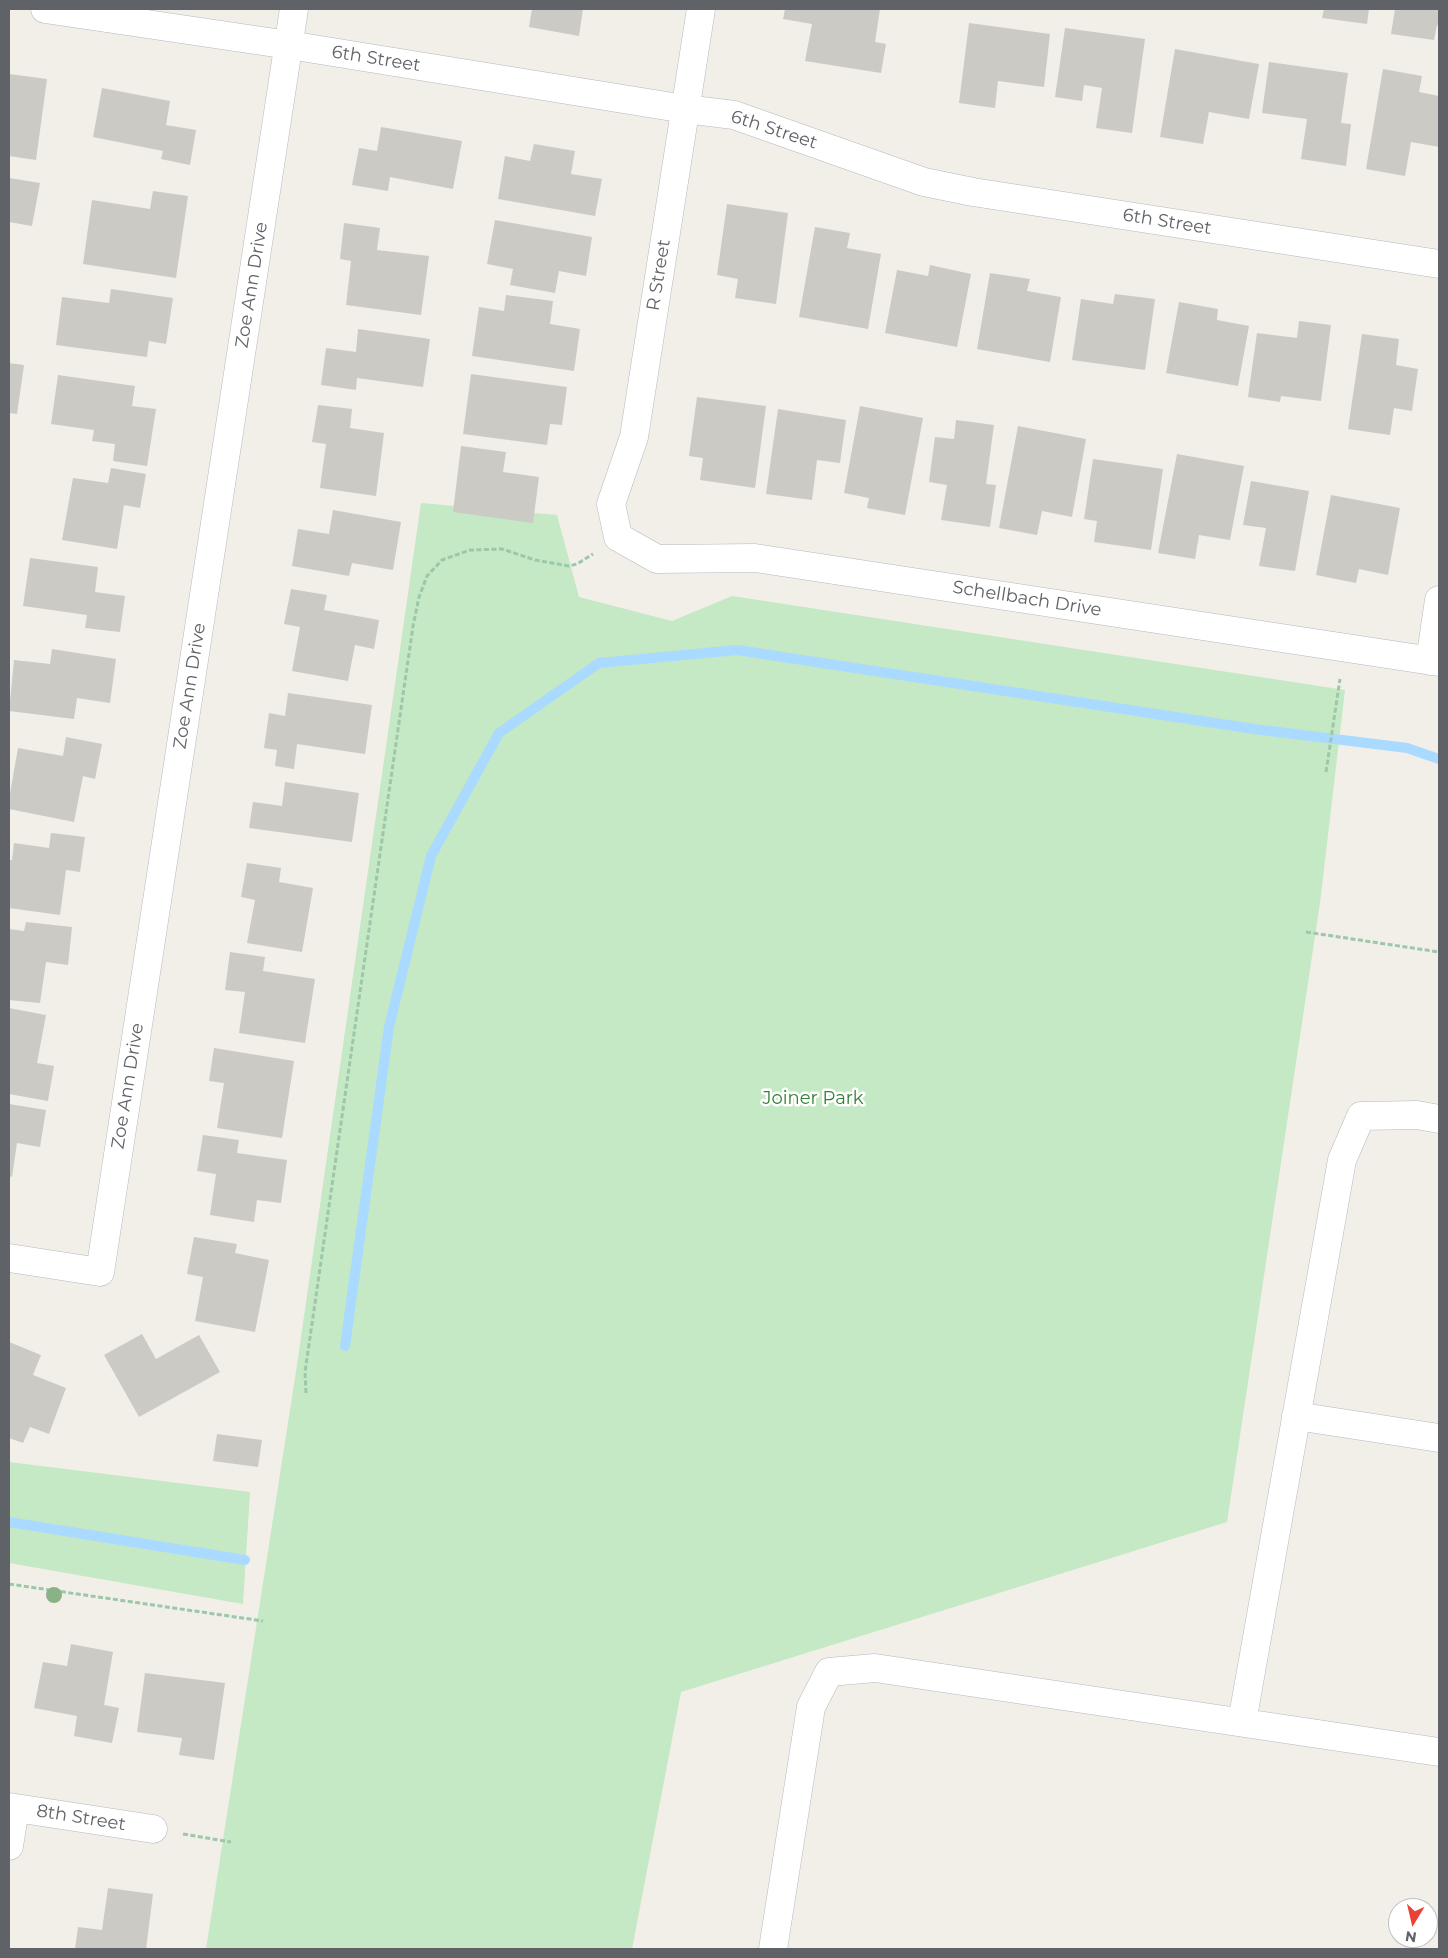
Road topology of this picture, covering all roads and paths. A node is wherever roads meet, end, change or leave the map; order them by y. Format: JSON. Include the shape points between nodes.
{"nodes":[{"id":1,"x":45,"y":9,"type":"edge"},
{"id":2,"x":294,"y":9,"type":"edge"},
{"id":3,"x":701,"y":9,"type":"edge"},
{"id":4,"x":289,"y":45,"type":"junction"},
{"id":5,"x":685,"y":109,"type":"junction"},
{"id":6,"x":1439,"y":264,"type":"edge"},
{"id":7,"x":618,"y":537,"type":"junction"},
{"id":8,"x":1439,"y":600,"type":"edge"},
{"id":9,"x":1435,"y":661,"type":"edge"},
{"id":10,"x":1337,"y":704,"type":"dead end"},
{"id":11,"x":1326,"y":772,"type":"dead end"},
{"id":12,"x":1306,"y":932,"type":"dead end"},
{"id":13,"x":1439,"y":952,"type":"edge"},
{"id":14,"x":1439,"y":1119,"type":"edge"},
{"id":15,"x":9,"y":1258,"type":"edge"},
{"id":16,"x":306,"y":1393,"type":"dead end"},
{"id":17,"x":1296,"y":1416,"type":"junction"},
{"id":18,"x":1439,"y":1438,"type":"edge"},
{"id":19,"x":9,"y":1584,"type":"edge"},
{"id":20,"x":263,"y":1622,"type":"dead end"},
{"id":21,"x":1242,"y":1722,"type":"junction"},
{"id":22,"x":1439,"y":1752,"type":"edge"},
{"id":23,"x":12,"y":1807,"type":"edge"},
{"id":24,"x":153,"y":1829,"type":"joint"},
{"id":25,"x":230,"y":1842,"type":"dead end"},
{"id":26,"x":9,"y":1846,"type":"edge"},
{"id":27,"x":773,"y":1949,"type":"edge"}],
"edges":[{"from":1,"to":4,"type":"street","name":"6th Street"},
{"from":2,"to":4,"type":"street","name":"Zoe Ann Drive"},
{"from":3,"to":5,"type":"street","name":"R Street"},
{"from":4,"to":5,"type":"street","name":"6th Street"},
{"from":4,"to":15,"type":"street","name":"Zoe Ann Drive","via":[[100,1272]]},
{"from":5,"to":6,"type":"street","name":"6th Street","via":[[734,115],[932,183],[973,192]]},
{"from":5,"to":7,"type":"street","name":"R Street","via":[[634,437],[611,504]]},
{"from":7,"to":9,"type":"street","name":"Schellbach Drive","via":[[657,559],[755,558]]},
{"from":7,"to":16,"type":"path","via":[[569,566],[535,560],[502,549],[470,550],[442,560],[427,576],[419,597],[306,1362]]},
{"from":8,"to":9,"type":"street"},
{"from":10,"to":11,"type":"path"},
{"from":12,"to":13,"type":"path"},
{"from":14,"to":17,"type":"street","via":[[1417,1115],[1361,1116],[1342,1160]]},
{"from":17,"to":18,"type":"street"},
{"from":17,"to":21,"type":"street"},
{"from":19,"to":20,"type":"path"},
{"from":21,"to":22,"type":"street"},
{"from":21,"to":27,"type":"street","via":[[875,1668],[829,1672],[811,1707]]},
{"from":23,"to":24,"type":"street","name":"8th Street"},
{"from":23,"to":26,"type":"street"},
{"from":24,"to":25,"type":"path"}]}
